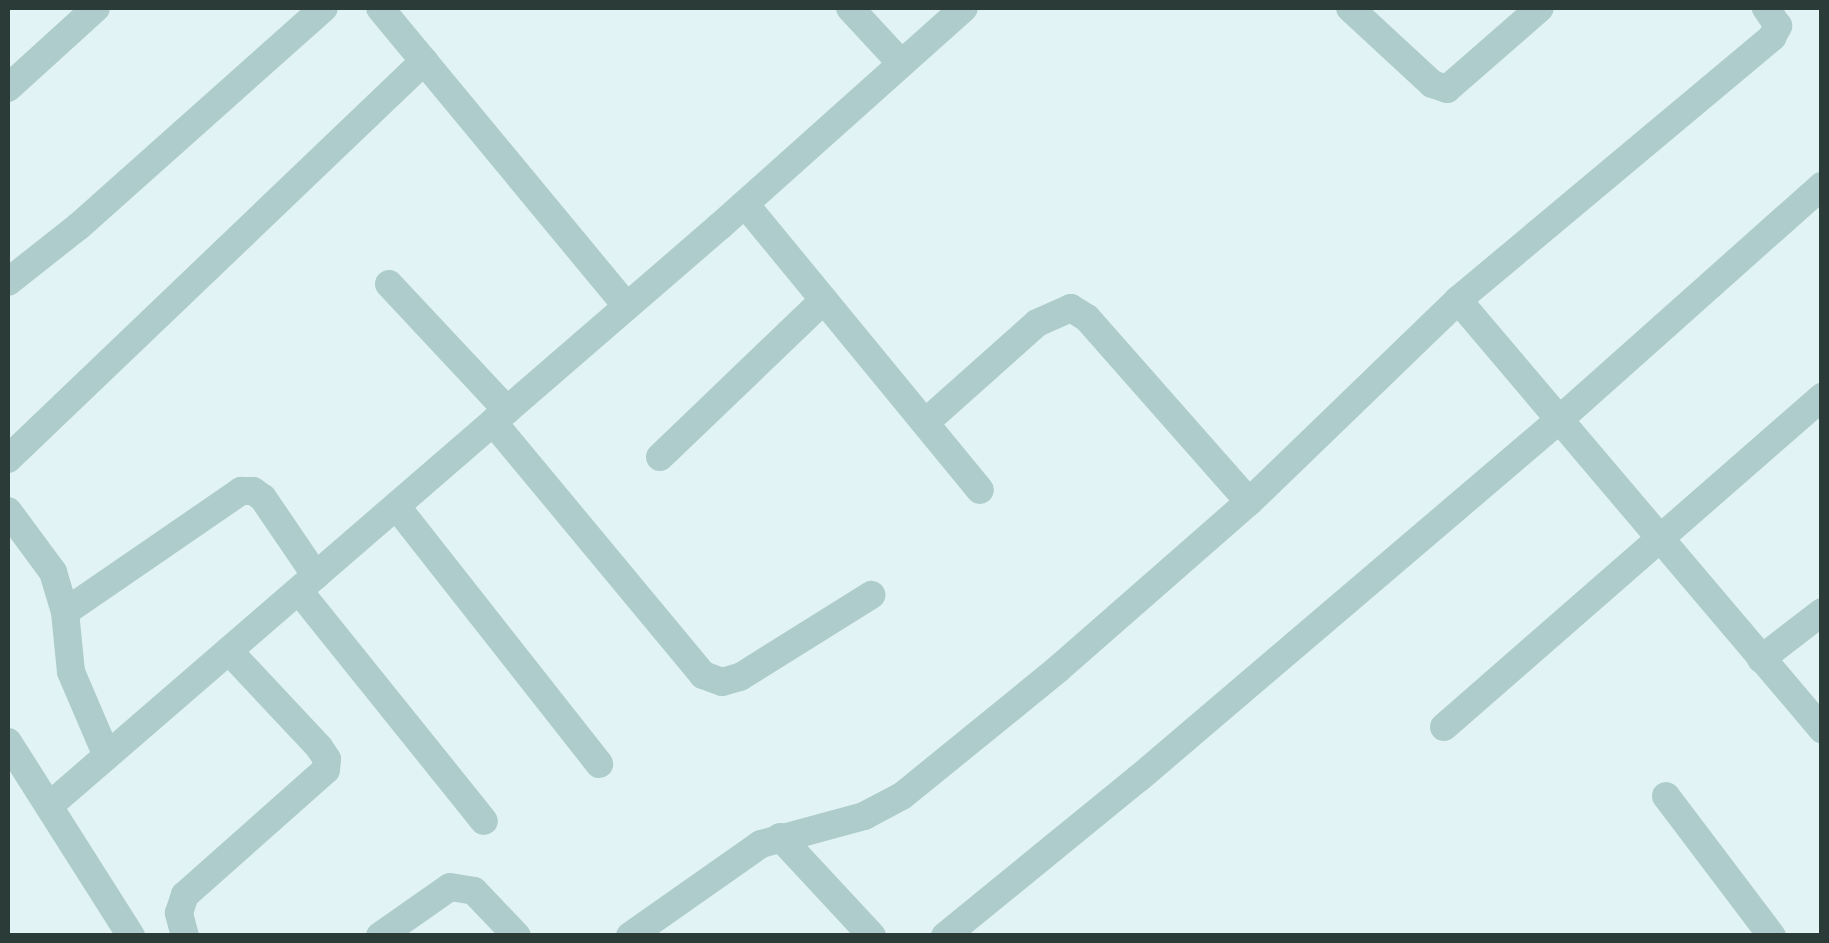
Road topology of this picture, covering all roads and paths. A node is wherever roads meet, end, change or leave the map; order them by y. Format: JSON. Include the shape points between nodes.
{"nodes":[{"id":1,"x":96,"y":8,"type":"edge"},
{"id":2,"x":324,"y":8,"type":"edge"},
{"id":3,"x":380,"y":8,"type":"edge"},
{"id":4,"x":850,"y":8,"type":"edge"},
{"id":5,"x":964,"y":8,"type":"edge"},
{"id":6,"x":1350,"y":8,"type":"edge"},
{"id":7,"x":1540,"y":8,"type":"edge"},
{"id":8,"x":1766,"y":8,"type":"edge"},
{"id":9,"x":424,"y":61,"type":"junction"},
{"id":10,"x":902,"y":63,"type":"junction"},
{"id":11,"x":8,"y":88,"type":"edge"},
{"id":12,"x":1822,"y":186,"type":"edge"},
{"id":13,"x":745,"y":204,"type":"junction"},
{"id":14,"x":8,"y":282,"type":"edge"},
{"id":15,"x":389,"y":284,"type":"dead end"},
{"id":16,"x":824,"y":300,"type":"junction"},
{"id":17,"x":1458,"y":300,"type":"junction"},
{"id":18,"x":626,"y":305,"type":"junction"},
{"id":19,"x":1822,"y":397,"type":"edge"},
{"id":20,"x":500,"y":416,"type":"junction"},
{"id":21,"x":1559,"y":420,"type":"junction"},
{"id":22,"x":926,"y":422,"type":"junction"},
{"id":23,"x":660,"y":457,"type":"dead end"},
{"id":24,"x":8,"y":459,"type":"edge"},
{"id":25,"x":980,"y":490,"type":"dead end"},
{"id":26,"x":1249,"y":502,"type":"junction"},
{"id":27,"x":396,"y":507,"type":"junction"},
{"id":28,"x":8,"y":511,"type":"edge"},
{"id":29,"x":1658,"y":537,"type":"junction"},
{"id":30,"x":308,"y":583,"type":"junction"},
{"id":31,"x":872,"y":595,"type":"dead end"},
{"id":32,"x":65,"y":612,"type":"junction"},
{"id":33,"x":1822,"y":612,"type":"edge"},
{"id":34,"x":229,"y":651,"type":"junction"},
{"id":35,"x":1761,"y":659,"type":"junction"},
{"id":36,"x":1444,"y":726,"type":"dead end"},
{"id":37,"x":1822,"y":729,"type":"edge"},
{"id":38,"x":8,"y":742,"type":"edge"},
{"id":39,"x":107,"y":756,"type":"junction"},
{"id":40,"x":599,"y":764,"type":"dead end"},
{"id":41,"x":1666,"y":796,"type":"dead end"},
{"id":42,"x":49,"y":806,"type":"junction"},
{"id":43,"x":484,"y":821,"type":"dead end"},
{"id":44,"x":780,"y":837,"type":"junction"},
{"id":45,"x":132,"y":936,"type":"edge"},
{"id":46,"x":185,"y":936,"type":"edge"},
{"id":47,"x":380,"y":936,"type":"edge"},
{"id":48,"x":517,"y":936,"type":"edge"},
{"id":49,"x":630,"y":936,"type":"edge"},
{"id":50,"x":872,"y":936,"type":"edge"},
{"id":51,"x":945,"y":936,"type":"edge"},
{"id":52,"x":1772,"y":936,"type":"edge"}],
"edges":[{"from":1,"to":11,"type":"street"},
{"from":2,"to":14,"type":"street"},
{"from":3,"to":9,"type":"street"},
{"from":4,"to":10,"type":"street"},
{"from":5,"to":10,"type":"street"},
{"from":6,"to":7,"type":"street","via":[[1432,84],[1447,89]]},
{"from":8,"to":17,"type":"street","via":[[1778,26],[1772,37]]},
{"from":9,"to":18,"type":"street"},
{"from":9,"to":24,"type":"street"},
{"from":10,"to":13,"type":"street"},
{"from":12,"to":21,"type":"street"},
{"from":13,"to":16,"type":"street"},
{"from":13,"to":18,"type":"street"},
{"from":15,"to":20,"type":"street"},
{"from":16,"to":22,"type":"street"},
{"from":16,"to":23,"type":"street"},
{"from":17,"to":21,"type":"street"},
{"from":17,"to":26,"type":"street"},
{"from":18,"to":20,"type":"street"},
{"from":19,"to":29,"type":"street"},
{"from":20,"to":27,"type":"street"},
{"from":20,"to":31,"type":"street","via":[[704,675],[722,682],[740,677]]},
{"from":21,"to":29,"type":"street"},
{"from":21,"to":51,"type":"street"},
{"from":22,"to":25,"type":"street"},
{"from":22,"to":26,"type":"street","via":[[1037,322],[1071,308],[1087,318]]},
{"from":26,"to":44,"type":"street","via":[[902,796],[864,816]]},
{"from":27,"to":30,"type":"street"},
{"from":27,"to":40,"type":"street"},
{"from":28,"to":32,"type":"street","via":[[53,572]]},
{"from":29,"to":35,"type":"street"},
{"from":29,"to":36,"type":"street"},
{"from":30,"to":32,"type":"street","via":[[263,498],[241,491]]},
{"from":30,"to":34,"type":"street"},
{"from":30,"to":43,"type":"street"},
{"from":32,"to":39,"type":"street","via":[[71,672]]},
{"from":33,"to":35,"type":"street"},
{"from":34,"to":39,"type":"street"},
{"from":34,"to":46,"type":"street","via":[[318,747],[326,770],[185,894],[179,912]]},
{"from":35,"to":37,"type":"street"},
{"from":38,"to":42,"type":"street"},
{"from":39,"to":42,"type":"street"},
{"from":41,"to":52,"type":"street"},
{"from":42,"to":45,"type":"street"},
{"from":44,"to":49,"type":"street"},
{"from":44,"to":50,"type":"street"},
{"from":47,"to":48,"type":"street","via":[[440,891],[462,887]]}]}
